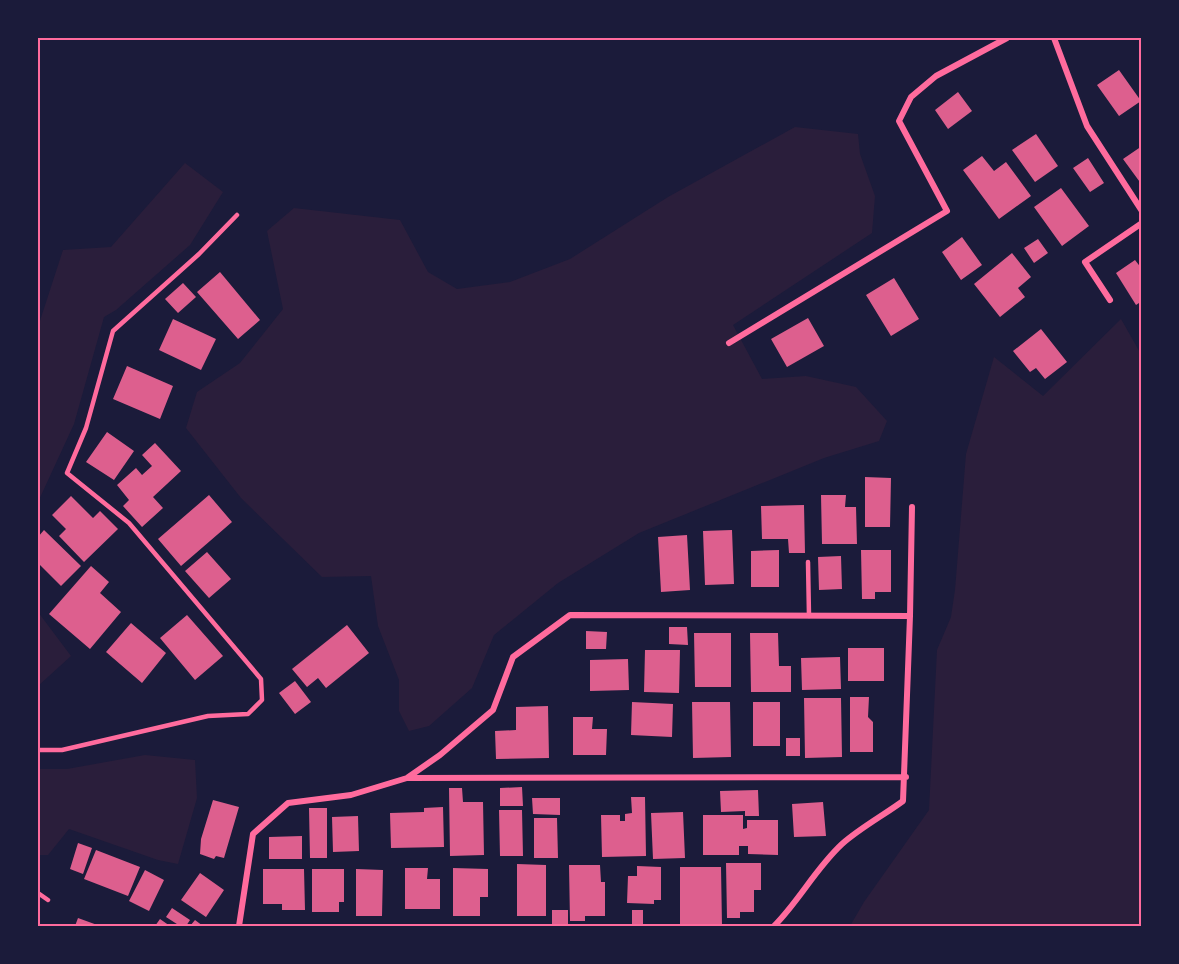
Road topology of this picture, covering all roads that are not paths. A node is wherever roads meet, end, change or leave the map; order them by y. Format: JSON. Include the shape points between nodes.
{"nodes":[{"id":1,"x":1006,"y":38,"type":"edge"},
{"id":2,"x":1054,"y":38,"type":"edge"},
{"id":3,"x":1142,"y":211,"type":"edge"},
{"id":4,"x":237,"y":215,"type":"dead end"},
{"id":5,"x":1142,"y":224,"type":"edge"},
{"id":6,"x":1110,"y":300,"type":"dead end"},
{"id":7,"x":729,"y":344,"type":"dead end"},
{"id":8,"x":912,"y":507,"type":"dead end"},
{"id":9,"x":808,"y":562,"type":"dead end"},
{"id":10,"x":809,"y":616,"type":"junction"},
{"id":11,"x":910,"y":616,"type":"junction"},
{"id":12,"x":38,"y":750,"type":"edge"},
{"id":13,"x":906,"y":777,"type":"junction"},
{"id":14,"x":407,"y":778,"type":"junction"},
{"id":15,"x":38,"y":893,"type":"edge"},
{"id":16,"x":48,"y":900,"type":"dead end"},
{"id":17,"x":239,"y":927,"type":"edge"},
{"id":18,"x":774,"y":927,"type":"edge"}],
"edges":[{"from":1,"to":7,"type":"street","via":[[936,76],[911,97],[899,121],[947,212]]},
{"from":2,"to":3,"type":"street","via":[[1087,126]]},
{"from":4,"to":12,"type":"lane","via":[[200,254],[112,331],[86,428],[67,474],[129,523],[261,679],[262,700],[248,714],[208,717],[62,750]]},
{"from":5,"to":6,"type":"street","via":[[1085,262]]},
{"from":8,"to":11,"type":"street"},
{"from":9,"to":10,"type":"lane"},
{"from":10,"to":11,"type":"street"},
{"from":10,"to":14,"type":"street","via":[[570,615],[513,657],[493,710]]},
{"from":11,"to":13,"type":"street"},
{"from":13,"to":14,"type":"street"},
{"from":13,"to":18,"type":"street","via":[[903,801],[843,844]]},
{"from":14,"to":17,"type":"street","via":[[351,795],[288,803],[253,834]]},
{"from":15,"to":16,"type":"lane"}]}
